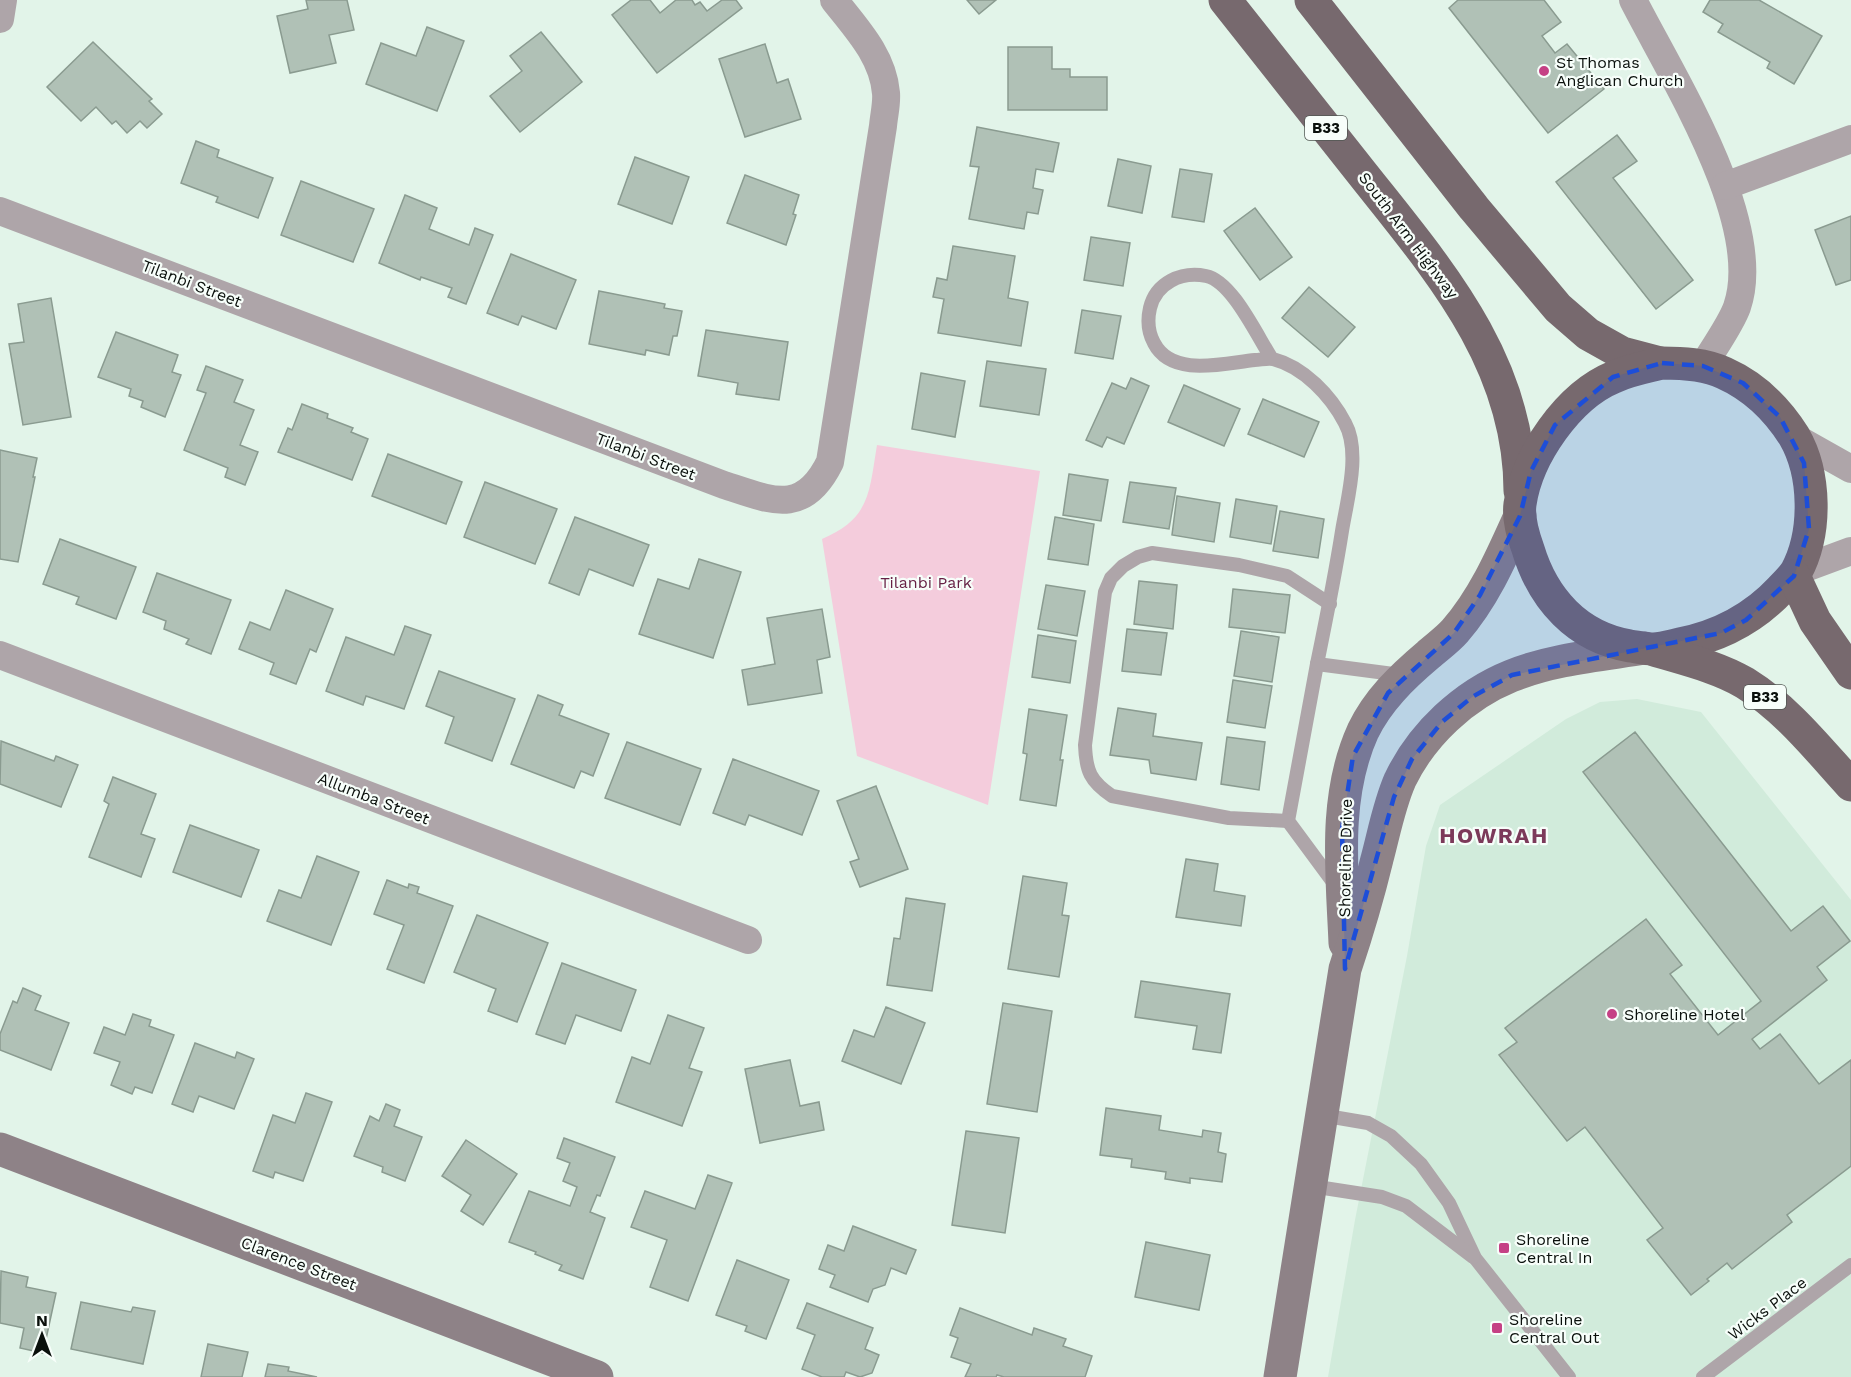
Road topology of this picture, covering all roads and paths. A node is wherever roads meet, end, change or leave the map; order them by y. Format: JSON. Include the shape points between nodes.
{"nodes":[{"id":1,"x":3,"y":0,"type":"edge"},
{"id":2,"x":834,"y":0,"type":"edge"},
{"id":3,"x":1225,"y":0,"type":"edge"},
{"id":4,"x":1311,"y":0,"type":"edge"},
{"id":5,"x":1633,"y":0,"type":"edge"},
{"id":6,"x":0,"y":18,"type":"edge"},
{"id":7,"x":1851,"y":139,"type":"edge"},
{"id":8,"x":1725,"y":186,"type":"junction"},
{"id":9,"x":0,"y":211,"type":"edge"},
{"id":10,"x":1272,"y":359,"type":"junction"},
{"id":11,"x":1662,"y":363,"type":"junction"},
{"id":12,"x":1703,"y":366,"type":"junction"},
{"id":13,"x":1794,"y":437,"type":"junction"},
{"id":14,"x":1851,"y":469,"type":"edge"},
{"id":15,"x":1520,"y":510,"type":"junction"},
{"id":16,"x":1851,"y":551,"type":"edge"},
{"id":17,"x":1795,"y":573,"type":"junction"},
{"id":18,"x":1330,"y":604,"type":"junction"},
{"id":19,"x":1648,"y":649,"type":"junction"},
{"id":20,"x":0,"y":655,"type":"edge"},
{"id":21,"x":1317,"y":664,"type":"junction"},
{"id":22,"x":1851,"y":673,"type":"edge"},
{"id":23,"x":1404,"y":675,"type":"junction"},
{"id":24,"x":1851,"y":785,"type":"edge"},
{"id":25,"x":1288,"y":821,"type":"junction"},
{"id":26,"x":1343,"y":895,"type":"junction"},
{"id":27,"x":748,"y":940,"type":"dead end"},
{"id":28,"x":1345,"y":969,"type":"junction"},
{"id":29,"x":1321,"y":1115,"type":"junction"},
{"id":30,"x":0,"y":1149,"type":"edge"},
{"id":31,"x":1311,"y":1186,"type":"junction"},
{"id":32,"x":1475,"y":1258,"type":"junction"},
{"id":33,"x":1851,"y":1265,"type":"edge"},
{"id":34,"x":597,"y":1377,"type":"edge"},
{"id":35,"x":1280,"y":1377,"type":"edge"},
{"id":36,"x":1569,"y":1377,"type":"edge"},
{"id":37,"x":1703,"y":1377,"type":"edge"}],
"edges":[{"from":1,"to":6,"type":"street"},
{"from":2,"to":9,"type":"street","name":"Tilanbi Street","via":[[868,44],[881,70],[886,93],[883,126],[830,462],[821,480],[788,501],[766,499],[724,485]]},
{"from":3,"to":15,"type":"main road","name":"South Arm Highway","number":"B33","via":[[1428,256],[1464,308],[1497,371],[1508,403],[1519,467]]},
{"from":4,"to":11,"type":"main road","via":[[1558,308],[1588,334],[1622,353]]},
{"from":5,"to":8,"type":"street","via":[[1707,141]]},
{"from":7,"to":8,"type":"street"},
{"from":8,"to":12,"type":"street","via":[[1743,257],[1743,281],[1737,308]]},
{"from":10,"to":10,"type":"lane","via":[[1197,366],[1167,358],[1150,334],[1150,305],[1156,293],[1179,276],[1209,276],[1234,296]]},
{"from":10,"to":18,"type":"lane","via":[[1317,384],[1333,401],[1347,426],[1352,449],[1351,473]]},
{"from":11,"to":12,"type":"main road"},
{"from":11,"to":15,"type":"main road","via":[[1612,377],[1572,406],[1555,425],[1531,471]]},
{"from":12,"to":13,"type":"main road","via":[[1722,372],[1761,396]]},
{"from":13,"to":14,"type":"street"},
{"from":13,"to":17,"type":"main road","via":[[1804,463],[1811,510],[1806,546]]},
{"from":15,"to":19,"type":"main road","number":"B33","via":[[1530,556],[1552,600],[1582,628],[1619,644]]},
{"from":15,"to":23,"type":"main road","name":"Shoreline Drive","via":[[1496,568],[1468,615],[1454,633]]},
{"from":16,"to":17,"type":"street"},
{"from":17,"to":19,"type":"main road","via":[[1772,599],[1729,629],[1699,640]]},
{"from":17,"to":22,"type":"main road","via":[[1815,621]]},
{"from":18,"to":21,"type":"lane"},
{"from":18,"to":25,"type":"lane","via":[[1287,576],[1152,553],[1123,566],[1111,578],[1106,592],[1085,745],[1089,774],[1098,787],[1112,796],[1229,818]]},
{"from":19,"to":24,"type":"main road","number":"B33","via":[[1700,664],[1744,683],[1792,720]]},
{"from":19,"to":28,"type":"main road","name":"Shoreline Drive","via":[[1554,663],[1512,675],[1472,697],[1442,722],[1412,759],[1394,797]]},
{"from":20,"to":27,"type":"street","name":"Allumba Street"},
{"from":21,"to":23,"type":"lane"},
{"from":21,"to":25,"type":"lane"},
{"from":23,"to":26,"type":"main road","name":"Shoreline Drive","via":[[1376,709],[1353,756],[1344,795]]},
{"from":25,"to":26,"type":"lane"},
{"from":26,"to":28,"type":"main road","name":"Shoreline Drive"},
{"from":28,"to":29,"type":"main road","name":"Shoreline Drive"},
{"from":29,"to":31,"type":"main road","name":"Shoreline Drive"},
{"from":29,"to":32,"type":"lane","via":[[1368,1123],[1390,1136],[1421,1164],[1449,1203]]},
{"from":30,"to":34,"type":"main road","name":"Clarence Street"},
{"from":31,"to":32,"type":"lane","via":[[1382,1197],[1406,1206]]},
{"from":31,"to":35,"type":"main road","name":"Shoreline Drive"},
{"from":32,"to":36,"type":"lane"},
{"from":33,"to":37,"type":"lane","name":"Wicks Place"}]}
